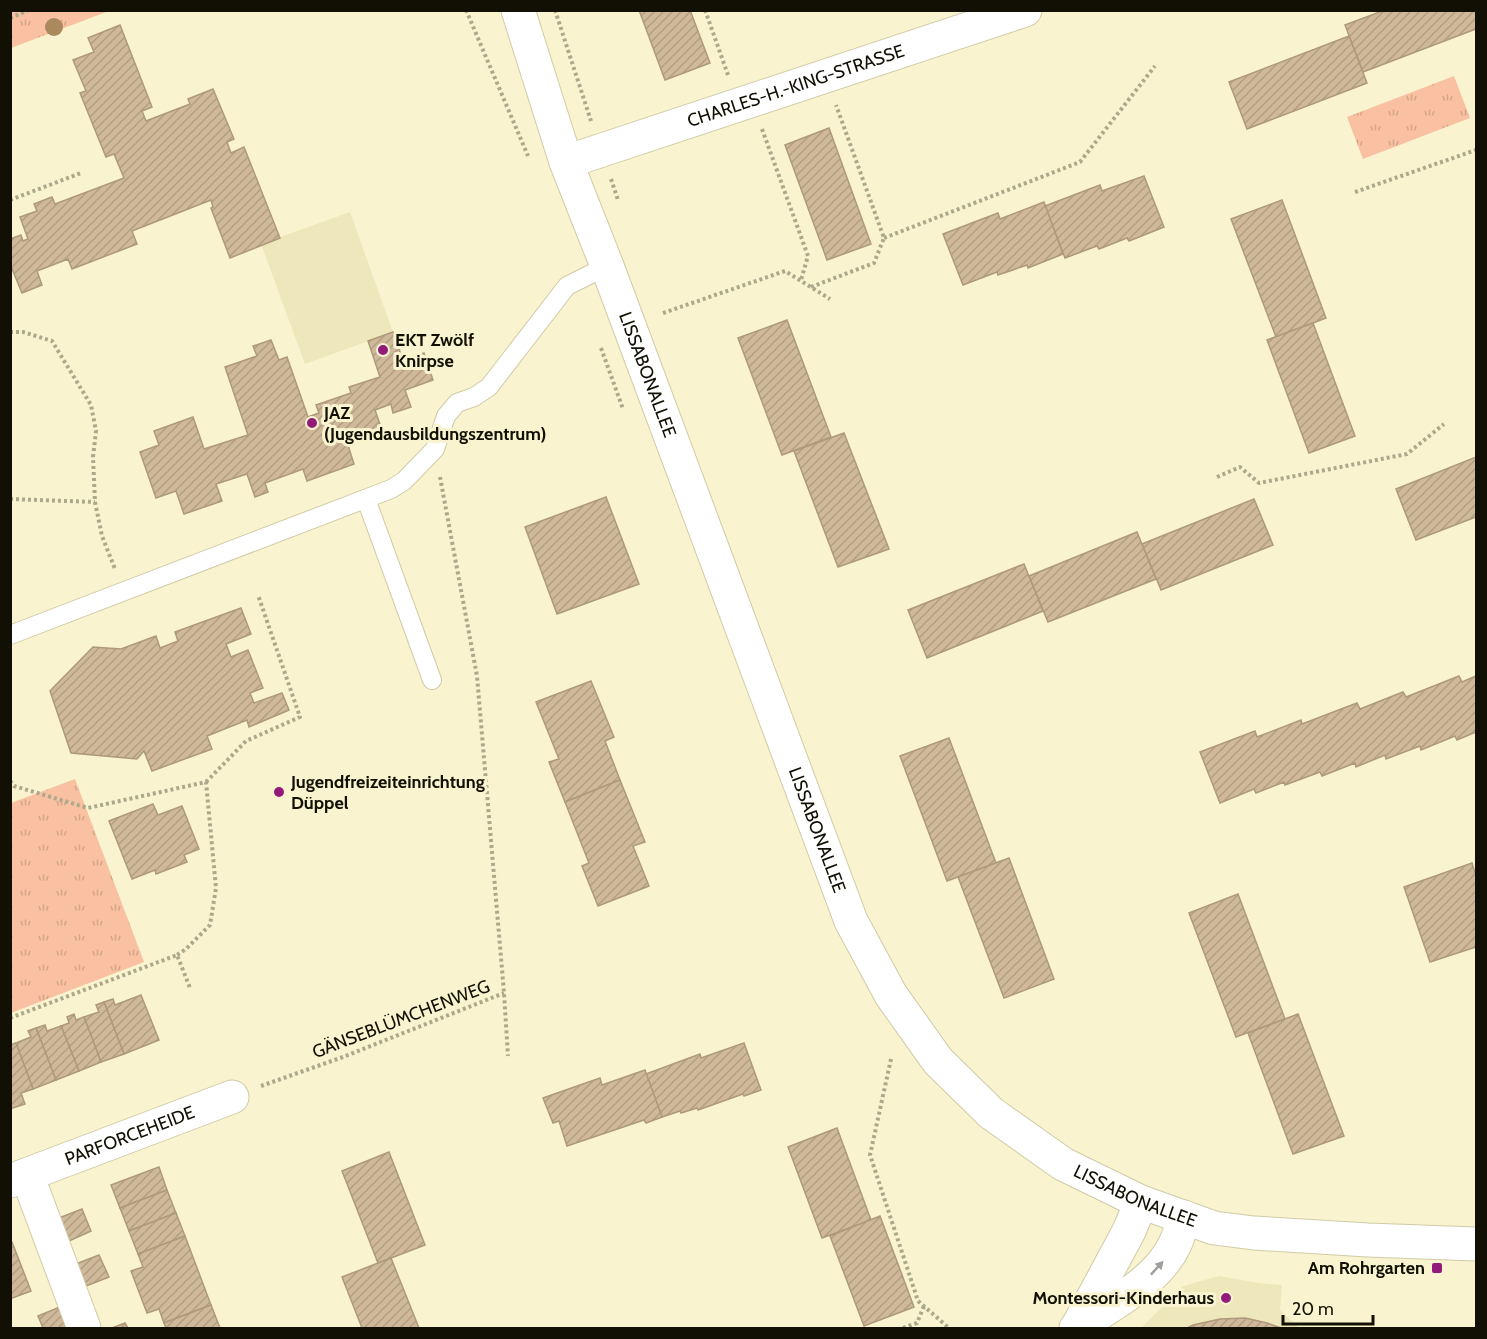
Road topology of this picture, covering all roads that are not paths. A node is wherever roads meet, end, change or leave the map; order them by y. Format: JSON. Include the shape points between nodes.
{"nodes":[{"id":1,"x":1025,"y":10,"type":"edge"},
{"id":2,"x":517,"y":17,"type":"edge"},
{"id":3,"x":566,"y":162,"type":"junction"},
{"id":4,"x":607,"y":266,"type":"junction"},
{"id":5,"x":366,"y":499,"type":"junction"},
{"id":6,"x":10,"y":635,"type":"edge"},
{"id":7,"x":432,"y":680,"type":"dead end"},
{"id":8,"x":232,"y":1097,"type":"road end"},
{"id":9,"x":19,"y":1178,"type":"edge"},
{"id":10,"x":1141,"y":1202,"type":"junction"},
{"id":11,"x":1184,"y":1217,"type":"junction"},
{"id":12,"x":1476,"y":1244,"type":"edge"},
{"id":13,"x":1076,"y":1328,"type":"edge"},
{"id":14,"x":84,"y":1329,"type":"edge"}],
"edges":[{"from":1,"to":3,"type":"street","name":"CHARLES-H.-KING-STRASSE"},
{"from":2,"to":3,"type":"street","name":"LISSABONALLEE"},
{"from":3,"to":4,"type":"street","name":"LISSABONALLEE"},
{"from":4,"to":5,"type":"lane","via":[[567,286],[489,387],[458,403],[446,416],[435,449],[404,481]]},
{"from":4,"to":10,"type":"street","name":"LISSABONALLEE","via":[[851,921],[891,995],[938,1061],[991,1113],[1063,1164]]},
{"from":5,"to":6,"type":"lane"},
{"from":5,"to":7,"type":"lane"},
{"from":8,"to":9,"type":"street","name":"PARFORCEHEIDE"},
{"from":9,"to":14,"type":"street","name":"PARFORCEHEIDE"},
{"from":10,"to":11,"type":"street","name":"LISSABONALLEE"},
{"from":10,"to":13,"type":"street"},
{"from":11,"to":12,"type":"street","name":"LISSABONALLEE","via":[[1214,1228],[1254,1233]]},
{"from":13,"to":11,"type":"street","one_way":true,"via":[[1141,1286],[1174,1246]]}]}
